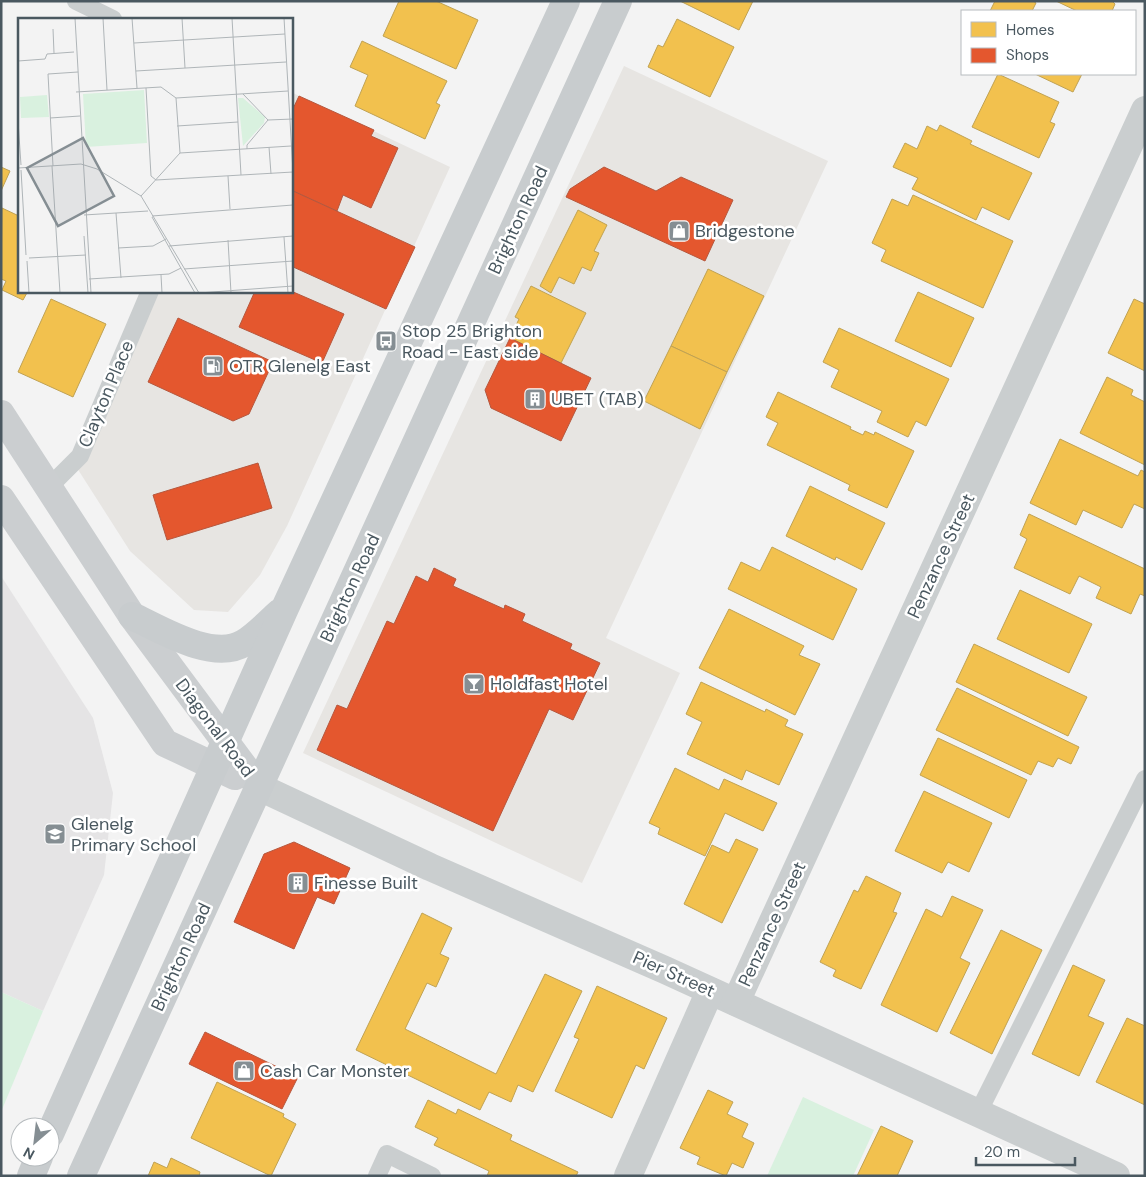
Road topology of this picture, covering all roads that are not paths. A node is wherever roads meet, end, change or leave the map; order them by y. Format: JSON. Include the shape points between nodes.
{"nodes":[{"id":1,"x":76,"y":1,"type":"edge"},
{"id":2,"x":566,"y":1,"type":"edge"},
{"id":3,"x":618,"y":1,"type":"edge"},
{"id":4,"x":111,"y":18,"type":"edge"},
{"id":5,"x":1145,"y":110,"type":"edge"},
{"id":6,"x":150,"y":292,"type":"edge"},
{"id":7,"x":1,"y":414,"type":"edge"},
{"id":8,"x":49,"y":486,"type":"junction"},
{"id":9,"x":1,"y":499,"type":"edge"},
{"id":10,"x":285,"y":608,"type":"junction"},
{"id":11,"x":132,"y":616,"type":"junction"},
{"id":12,"x":225,"y":742,"type":"junction"},
{"id":13,"x":214,"y":766,"type":"junction"},
{"id":14,"x":1145,"y":779,"type":"edge"},
{"id":15,"x":259,"y":787,"type":"junction"},
{"id":16,"x":710,"y":991,"type":"junction"},
{"id":17,"x":736,"y":1002,"type":"junction"},
{"id":18,"x":978,"y":1113,"type":"junction"},
{"id":19,"x":58,"y":1117,"type":"edge"},
{"id":20,"x":81,"y":1176,"type":"edge"},
{"id":21,"x":377,"y":1176,"type":"edge"},
{"id":22,"x":432,"y":1176,"type":"edge"},
{"id":23,"x":628,"y":1176,"type":"edge"},
{"id":24,"x":1116,"y":1176,"type":"edge"}],
"edges":[{"from":1,"to":4,"type":"lane"},
{"from":2,"to":10,"type":"main road"},
{"from":3,"to":15,"type":"main road","name":"Brighton Road"},
{"from":5,"to":17,"type":"street","name":"Penzance Street"},
{"from":6,"to":8,"type":"lane","name":"Clayton Place","via":[[80,456]]},
{"from":7,"to":8,"type":"main road","name":"Diagonal Road"},
{"from":8,"to":11,"type":"main road","name":"Diagonal Road"},
{"from":9,"to":13,"type":"main road","name":"Diagonal Road","via":[[165,743]]},
{"from":10,"to":11,"type":"main road","via":[[243,644],[229,648],[196,645]]},
{"from":10,"to":12,"type":"main road"},
{"from":11,"to":12,"type":"main road","name":"Diagonal Road"},
{"from":12,"to":13,"type":"main road"},
{"from":12,"to":15,"type":"main road","name":"Diagonal Road"},
{"from":13,"to":15,"type":"main road","name":"Diagonal Road"},
{"from":13,"to":19,"type":"main road"},
{"from":14,"to":18,"type":"lane"},
{"from":15,"to":16,"type":"street","name":"Pier Street"},
{"from":15,"to":20,"type":"main road","name":"Brighton Road"},
{"from":16,"to":17,"type":"street","name":"Pier Street"},
{"from":16,"to":23,"type":"street","name":"Penzance Street"},
{"from":17,"to":18,"type":"street","name":"Pier Street"},
{"from":18,"to":24,"type":"street","name":"Pier Street"},
{"from":21,"to":22,"type":"lane","via":[[387,1154]]}]}
